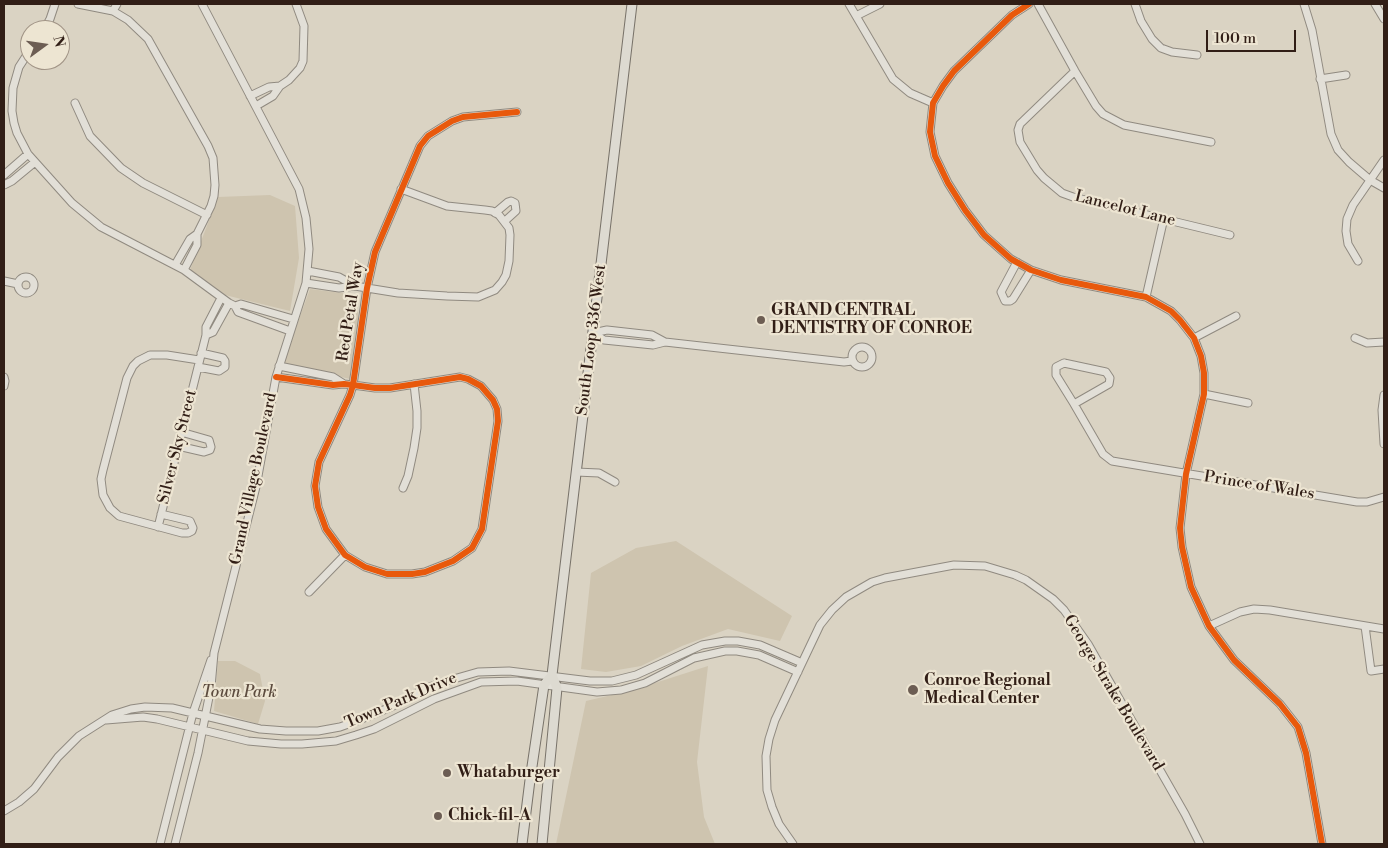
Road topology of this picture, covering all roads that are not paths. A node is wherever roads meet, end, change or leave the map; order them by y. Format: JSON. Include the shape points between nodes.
{"nodes":[{"id":1,"x":55,"y":4,"type":"edge"},
{"id":2,"x":78,"y":4,"type":"edge"},
{"id":3,"x":117,"y":4,"type":"edge"},
{"id":4,"x":202,"y":4,"type":"edge"},
{"id":5,"x":296,"y":4,"type":"edge"},
{"id":6,"x":632,"y":4,"type":"edge"},
{"id":7,"x":849,"y":4,"type":"edge"},
{"id":8,"x":880,"y":4,"type":"edge"},
{"id":9,"x":1029,"y":4,"type":"edge"},
{"id":10,"x":1038,"y":4,"type":"edge"},
{"id":11,"x":1135,"y":4,"type":"edge"},
{"id":12,"x":1304,"y":4,"type":"edge"},
{"id":13,"x":1375,"y":4,"type":"edge"},
{"id":14,"x":113,"y":12,"type":"junction"},
{"id":15,"x":856,"y":16,"type":"junction"},
{"id":16,"x":1384,"y":19,"type":"edge"},
{"id":17,"x":49,"y":20,"type":"edge"},
{"id":18,"x":1197,"y":55,"type":"dead end"},
{"id":19,"x":20,"y":66,"type":"edge"},
{"id":20,"x":1075,"y":71,"type":"junction"},
{"id":21,"x":1346,"y":75,"type":"dead end"},
{"id":22,"x":1320,"y":79,"type":"junction"},
{"id":23,"x":280,"y":86,"type":"junction"},
{"id":24,"x":250,"y":96,"type":"junction"},
{"id":25,"x":75,"y":103,"type":"dead end"},
{"id":26,"x":933,"y":103,"type":"junction"},
{"id":27,"x":256,"y":106,"type":"junction"},
{"id":28,"x":517,"y":112,"type":"dead end"},
{"id":29,"x":1211,"y":142,"type":"dead end"},
{"id":30,"x":28,"y":154,"type":"junction"},
{"id":31,"x":1384,"y":160,"type":"edge"},
{"id":32,"x":35,"y":162,"type":"junction"},
{"id":33,"x":4,"y":175,"type":"edge"},
{"id":34,"x":1370,"y":180,"type":"junction"},
{"id":35,"x":4,"y":185,"type":"edge"},
{"id":36,"x":1384,"y":188,"type":"edge"},
{"id":37,"x":401,"y":189,"type":"junction"},
{"id":38,"x":496,"y":213,"type":"junction"},
{"id":39,"x":207,"y":215,"type":"junction"},
{"id":40,"x":1164,"y":218,"type":"junction"},
{"id":41,"x":505,"y":222,"type":"junction"},
{"id":42,"x":197,"y":234,"type":"junction"},
{"id":43,"x":1230,"y":235,"type":"dead end"},
{"id":44,"x":1358,"y":261,"type":"dead end"},
{"id":45,"x":1017,"y":262,"type":"junction"},
{"id":46,"x":175,"y":265,"type":"junction"},
{"id":47,"x":184,"y":270,"type":"junction"},
{"id":48,"x":1031,"y":270,"type":"junction"},
{"id":49,"x":308,"y":271,"type":"junction"},
{"id":50,"x":4,"y":282,"type":"edge"},
{"id":51,"x":306,"y":283,"type":"junction"},
{"id":52,"x":18,"y":284,"type":"dead end"},
{"id":53,"x":355,"y":286,"type":"junction"},
{"id":54,"x":367,"y":288,"type":"junction"},
{"id":55,"x":1146,"y":297,"type":"junction"},
{"id":56,"x":221,"y":298,"type":"junction"},
{"id":57,"x":232,"y":304,"type":"junction"},
{"id":58,"x":1236,"y":316,"type":"dead end"},
{"id":59,"x":293,"y":319,"type":"junction"},
{"id":60,"x":290,"y":332,"type":"junction"},
{"id":61,"x":593,"y":333,"type":"junction"},
{"id":62,"x":206,"y":335,"type":"junction"},
{"id":63,"x":1194,"y":338,"type":"junction"},
{"id":64,"x":1355,"y":338,"type":"dead end"},
{"id":65,"x":1384,"y":342,"type":"edge"},
{"id":66,"x":199,"y":360,"type":"junction"},
{"id":67,"x":852,"y":361,"type":"dead end"},
{"id":68,"x":279,"y":366,"type":"junction"},
{"id":69,"x":4,"y":377,"type":"edge"},
{"id":70,"x":276,"y":377,"type":"junction"},
{"id":71,"x":344,"y":384,"type":"junction"},
{"id":72,"x":353,"y":384,"type":"junction"},
{"id":73,"x":414,"y":384,"type":"junction"},
{"id":74,"x":4,"y":386,"type":"edge"},
{"id":75,"x":1204,"y":394,"type":"junction"},
{"id":76,"x":1384,"y":395,"type":"edge"},
{"id":77,"x":1248,"y":403,"type":"dead end"},
{"id":78,"x":1074,"y":404,"type":"junction"},
{"id":79,"x":182,"y":432,"type":"junction"},
{"id":80,"x":1384,"y":444,"type":"edge"},
{"id":81,"x":178,"y":446,"type":"junction"},
{"id":82,"x":576,"y":472,"type":"junction"},
{"id":83,"x":1186,"y":474,"type":"junction"},
{"id":84,"x":615,"y":482,"type":"dead end"},
{"id":85,"x":403,"y":488,"type":"dead end"},
{"id":86,"x":1384,"y":497,"type":"edge"},
{"id":87,"x":161,"y":514,"type":"junction"},
{"id":88,"x":158,"y":527,"type":"junction"},
{"id":89,"x":345,"y":555,"type":"junction"},
{"id":90,"x":309,"y":592,"type":"dead end"},
{"id":91,"x":1209,"y":626,"type":"junction"},
{"id":92,"x":1365,"y":626,"type":"junction"},
{"id":93,"x":1384,"y":629,"type":"edge"},
{"id":94,"x":214,"y":653,"type":"junction"},
{"id":95,"x":802,"y":663,"type":"junction"},
{"id":96,"x":1384,"y":669,"type":"edge"},
{"id":97,"x":798,"y":672,"type":"junction"},
{"id":98,"x":641,"y":673,"type":"junction"},
{"id":99,"x":552,"y":676,"type":"junction"},
{"id":100,"x":645,"y":683,"type":"junction"},
{"id":101,"x":544,"y":685,"type":"junction"},
{"id":102,"x":557,"y":688,"type":"junction"},
{"id":103,"x":193,"y":712,"type":"junction"},
{"id":104,"x":205,"y":716,"type":"junction"},
{"id":105,"x":106,"y":720,"type":"junction"},
{"id":106,"x":189,"y":726,"type":"junction"},
{"id":107,"x":202,"y":729,"type":"junction"},
{"id":108,"x":4,"y":811,"type":"edge"},
{"id":109,"x":166,"y":822,"type":"junction"},
{"id":110,"x":180,"y":825,"type":"junction"},
{"id":111,"x":160,"y":844,"type":"edge"},
{"id":112,"x":175,"y":844,"type":"edge"},
{"id":113,"x":522,"y":844,"type":"edge"},
{"id":114,"x":542,"y":844,"type":"edge"},
{"id":115,"x":793,"y":844,"type":"edge"},
{"id":116,"x":1200,"y":844,"type":"edge"},
{"id":117,"x":1322,"y":844,"type":"edge"}],
"edges":[{"from":1,"to":17,"type":"street"},
{"from":2,"to":14,"type":"street"},
{"from":3,"to":14,"type":"street"},
{"from":4,"to":24,"type":"street","name":"Grand Village Boulevard"},
{"from":5,"to":23,"type":"street","via":[[304,26],[303,61],[290,80]]},
{"from":6,"to":61,"type":"main road","name":"South Loop 336 West"},
{"from":7,"to":15,"type":"street"},
{"from":8,"to":15,"type":"street"},
{"from":9,"to":26,"type":"street","via":[[1012,15],[954,72]]},
{"from":10,"to":20,"type":"street"},
{"from":11,"to":18,"type":"street","via":[[1141,21],[1161,48]]},
{"from":12,"to":22,"type":"street"},
{"from":13,"to":16,"type":"street"},
{"from":14,"to":39,"type":"street","via":[[128,20],[148,39],[208,146],[213,158],[215,186]]},
{"from":15,"to":26,"type":"street","via":[[893,78],[910,93]]},
{"from":19,"to":30,"type":"street","via":[[13,88],[12,111],[17,133]]},
{"from":20,"to":29,"type":"street","via":[[1096,106],[1111,120],[1124,126]]},
{"from":20,"to":40,"type":"street","name":"Lancelot Lane","via":[[1020,124],[1020,142],[1037,170],[1062,193]]},
{"from":21,"to":22,"type":"street"},
{"from":22,"to":34,"type":"street","via":[[1330,134],[1338,150]]},
{"from":23,"to":24,"type":"street","via":[[269,87]]},
{"from":23,"to":27,"type":"street","via":[[272,96]]},
{"from":24,"to":27,"type":"street","name":"Grand Village Boulevard"},
{"from":25,"to":39,"type":"street","via":[[90,136],[121,168],[143,183]]},
{"from":26,"to":45,"type":"street","via":[[930,132],[941,170],[984,235]]},
{"from":27,"to":49,"type":"street","name":"Grand Village Boulevard","via":[[299,188],[308,234]]},
{"from":28,"to":37,"type":"street","name":"Red Petal Way","via":[[463,117],[440,127],[420,146]]},
{"from":30,"to":32,"type":"street"},
{"from":30,"to":33,"type":"street"},
{"from":31,"to":34,"type":"street"},
{"from":32,"to":35,"type":"street"},
{"from":32,"to":46,"type":"street","via":[[72,203],[101,227]]},
{"from":34,"to":36,"type":"street"},
{"from":34,"to":44,"type":"street","via":[[1347,218],[1348,244]]},
{"from":37,"to":38,"type":"street","via":[[447,206]]},
{"from":37,"to":54,"type":"street","name":"Red Petal Way","via":[[375,252]]},
{"from":38,"to":41,"type":"street"},
{"from":38,"to":41,"type":"street","via":[[508,202],[515,203],[516,211]]},
{"from":39,"to":42,"type":"street"},
{"from":40,"to":43,"type":"street","name":"Lancelot Lane"},
{"from":40,"to":55,"type":"street"},
{"from":41,"to":54,"type":"street","via":[[510,235],[506,275],[488,294],[478,297],[447,296]]},
{"from":42,"to":46,"type":"street","via":[[190,239]]},
{"from":42,"to":47,"type":"street","via":[[197,245]]},
{"from":45,"to":48,"type":"street"},
{"from":45,"to":48,"type":"street","via":[[1001,292],[1005,301],[1013,299]]},
{"from":46,"to":47,"type":"street"},
{"from":47,"to":56,"type":"street"},
{"from":48,"to":55,"type":"street","via":[[1061,280]]},
{"from":49,"to":51,"type":"street","name":"Grand Village Boulevard"},
{"from":49,"to":53,"type":"street","via":[[339,277]]},
{"from":50,"to":52,"type":"street"},
{"from":51,"to":53,"type":"street","via":[[339,288]]},
{"from":51,"to":59,"type":"street","name":"Grand Village Boulevard"},
{"from":53,"to":54,"type":"street"},
{"from":54,"to":72,"type":"street","name":"Red Petal Way"},
{"from":55,"to":63,"type":"street","via":[[1170,311]]},
{"from":56,"to":57,"type":"street"},
{"from":56,"to":62,"type":"street","name":"Silver Sky Street","via":[[206,327]]},
{"from":57,"to":59,"type":"street"},
{"from":57,"to":60,"type":"street","via":[[238,312]]},
{"from":57,"to":62,"type":"street","name":"Silver Sky Street","via":[[213,332]]},
{"from":58,"to":63,"type":"street"},
{"from":59,"to":60,"type":"street","name":"Grand Village Boulevard"},
{"from":60,"to":68,"type":"street","name":"Grand Village Boulevard"},
{"from":61,"to":67,"type":"street","via":[[604,340],[653,345],[665,342]]},
{"from":61,"to":82,"type":"main road","name":"South Loop 336 West"},
{"from":62,"to":66,"type":"street","name":"Silver Sky Street"},
{"from":63,"to":75,"type":"street","via":[[1201,356]]},
{"from":64,"to":65,"type":"street","via":[[1367,343]]},
{"from":66,"to":79,"type":"street","name":"Silver Sky Street"},
{"from":66,"to":88,"type":"street","via":[[150,355],[133,366],[103,470],[101,486],[110,508],[119,516]]},
{"from":68,"to":70,"type":"street","name":"Grand Village Boulevard"},
{"from":68,"to":71,"type":"street","via":[[333,377]]},
{"from":69,"to":74,"type":"street"},
{"from":70,"to":71,"type":"street"},
{"from":70,"to":94,"type":"street","name":"Grand Village Boulevard","via":[[256,487]]},
{"from":71,"to":72,"type":"street"},
{"from":72,"to":73,"type":"street","via":[[390,388]]},
{"from":72,"to":89,"type":"street","name":"Red Petal Way","via":[[319,462],[315,486],[321,517]]},
{"from":73,"to":85,"type":"street","via":[[417,428]]},
{"from":73,"to":89,"type":"street","via":[[460,377],[481,386],[493,400],[498,421],[482,529],[472,548],[453,561],[425,572],[388,574]]},
{"from":75,"to":77,"type":"street"},
{"from":75,"to":83,"type":"street"},
{"from":76,"to":80,"type":"street"},
{"from":78,"to":78,"type":"street","name":"Prince of Wales","via":[[1056,375],[1059,364],[1109,374],[1107,386]]},
{"from":78,"to":83,"type":"street","name":"Prince of Wales","via":[[1103,454],[1112,461]]},
{"from":79,"to":81,"type":"street","name":"Silver Sky Street"},
{"from":79,"to":81,"type":"street","via":[[210,440],[211,447],[204,452]]},
{"from":81,"to":87,"type":"street","name":"Silver Sky Street"},
{"from":82,"to":84,"type":"street","via":[[599,473]]},
{"from":82,"to":99,"type":"main road","name":"South Loop 336 West"},
{"from":83,"to":86,"type":"street","name":"Prince of Wales","via":[[1356,502]]},
{"from":83,"to":91,"type":"street","via":[[1180,528],[1182,547],[1191,587]]},
{"from":87,"to":88,"type":"street","name":"Silver Sky Street"},
{"from":87,"to":88,"type":"street","via":[[190,521],[193,528],[191,532],[182,533]]},
{"from":89,"to":90,"type":"street"},
{"from":91,"to":92,"type":"street","via":[[1254,609]]},
{"from":91,"to":117,"type":"street","via":[[1234,660],[1280,704],[1298,727],[1306,753]]},
{"from":92,"to":93,"type":"street"},
{"from":92,"to":96,"type":"street","via":[[1371,671]]},
{"from":94,"to":103,"type":"street","name":"Grand Village Boulevard"},
{"from":94,"to":104,"type":"street","name":"Grand Village Boulevard"},
{"from":95,"to":97,"type":"street","name":"George Strake Boulevard"},
{"from":95,"to":98,"type":"street","name":"Town Park Drive","via":[[760,645],[725,641],[688,650]]},
{"from":95,"to":116,"type":"street","name":"George Strake Boulevard","via":[[825,617],[846,597],[872,582],[954,564],[985,566],[1026,580],[1064,610],[1083,638]]},
{"from":97,"to":100,"type":"street","name":"Town Park Drive","via":[[758,655],[725,651],[694,658]]},
{"from":97,"to":115,"type":"street","name":"George Strake Boulevard","via":[[775,720],[766,756],[767,790],[772,808]]},
{"from":98,"to":99,"type":"street","name":"Town Park Drive","via":[[604,681]]},
{"from":98,"to":100,"type":"street"},
{"from":99,"to":101,"type":"main road"},
{"from":99,"to":102,"type":"main road","name":"South Loop 336 West"},
{"from":99,"to":104,"type":"street","name":"Town Park Drive","via":[[509,671],[471,673],[422,690],[363,719],[318,731],[260,729]]},
{"from":100,"to":102,"type":"street","name":"Town Park Drive","via":[[622,690],[596,692]]},
{"from":101,"to":102,"type":"street","name":"Town Park Drive"},
{"from":101,"to":107,"type":"street","name":"Town Park Drive","via":[[505,680],[481,682],[434,699],[374,729],[327,742],[265,743]]},
{"from":101,"to":113,"type":"main road"},
{"from":102,"to":114,"type":"main road","name":"South Loop 336 West"},
{"from":103,"to":104,"type":"street","name":"Town Park Drive"},
{"from":103,"to":105,"type":"street","name":"Town Park Drive","via":[[145,707],[112,715]]},
{"from":103,"to":106,"type":"street","name":"Grand Village Boulevard"},
{"from":104,"to":107,"type":"street","name":"Grand Village Boulevard"},
{"from":105,"to":106,"type":"street","name":"Town Park Drive","via":[[144,717]]},
{"from":105,"to":108,"type":"street","name":"Town Park Drive","via":[[79,736],[34,789]]},
{"from":106,"to":107,"type":"street","name":"Town Park Drive"},
{"from":106,"to":109,"type":"street","name":"Grand Village Boulevard"},
{"from":107,"to":110,"type":"street","name":"Grand Village Boulevard"},
{"from":109,"to":110,"type":"street"},
{"from":109,"to":111,"type":"street","name":"Grand Village Boulevard"},
{"from":110,"to":112,"type":"street","name":"Grand Village Boulevard"}]}
